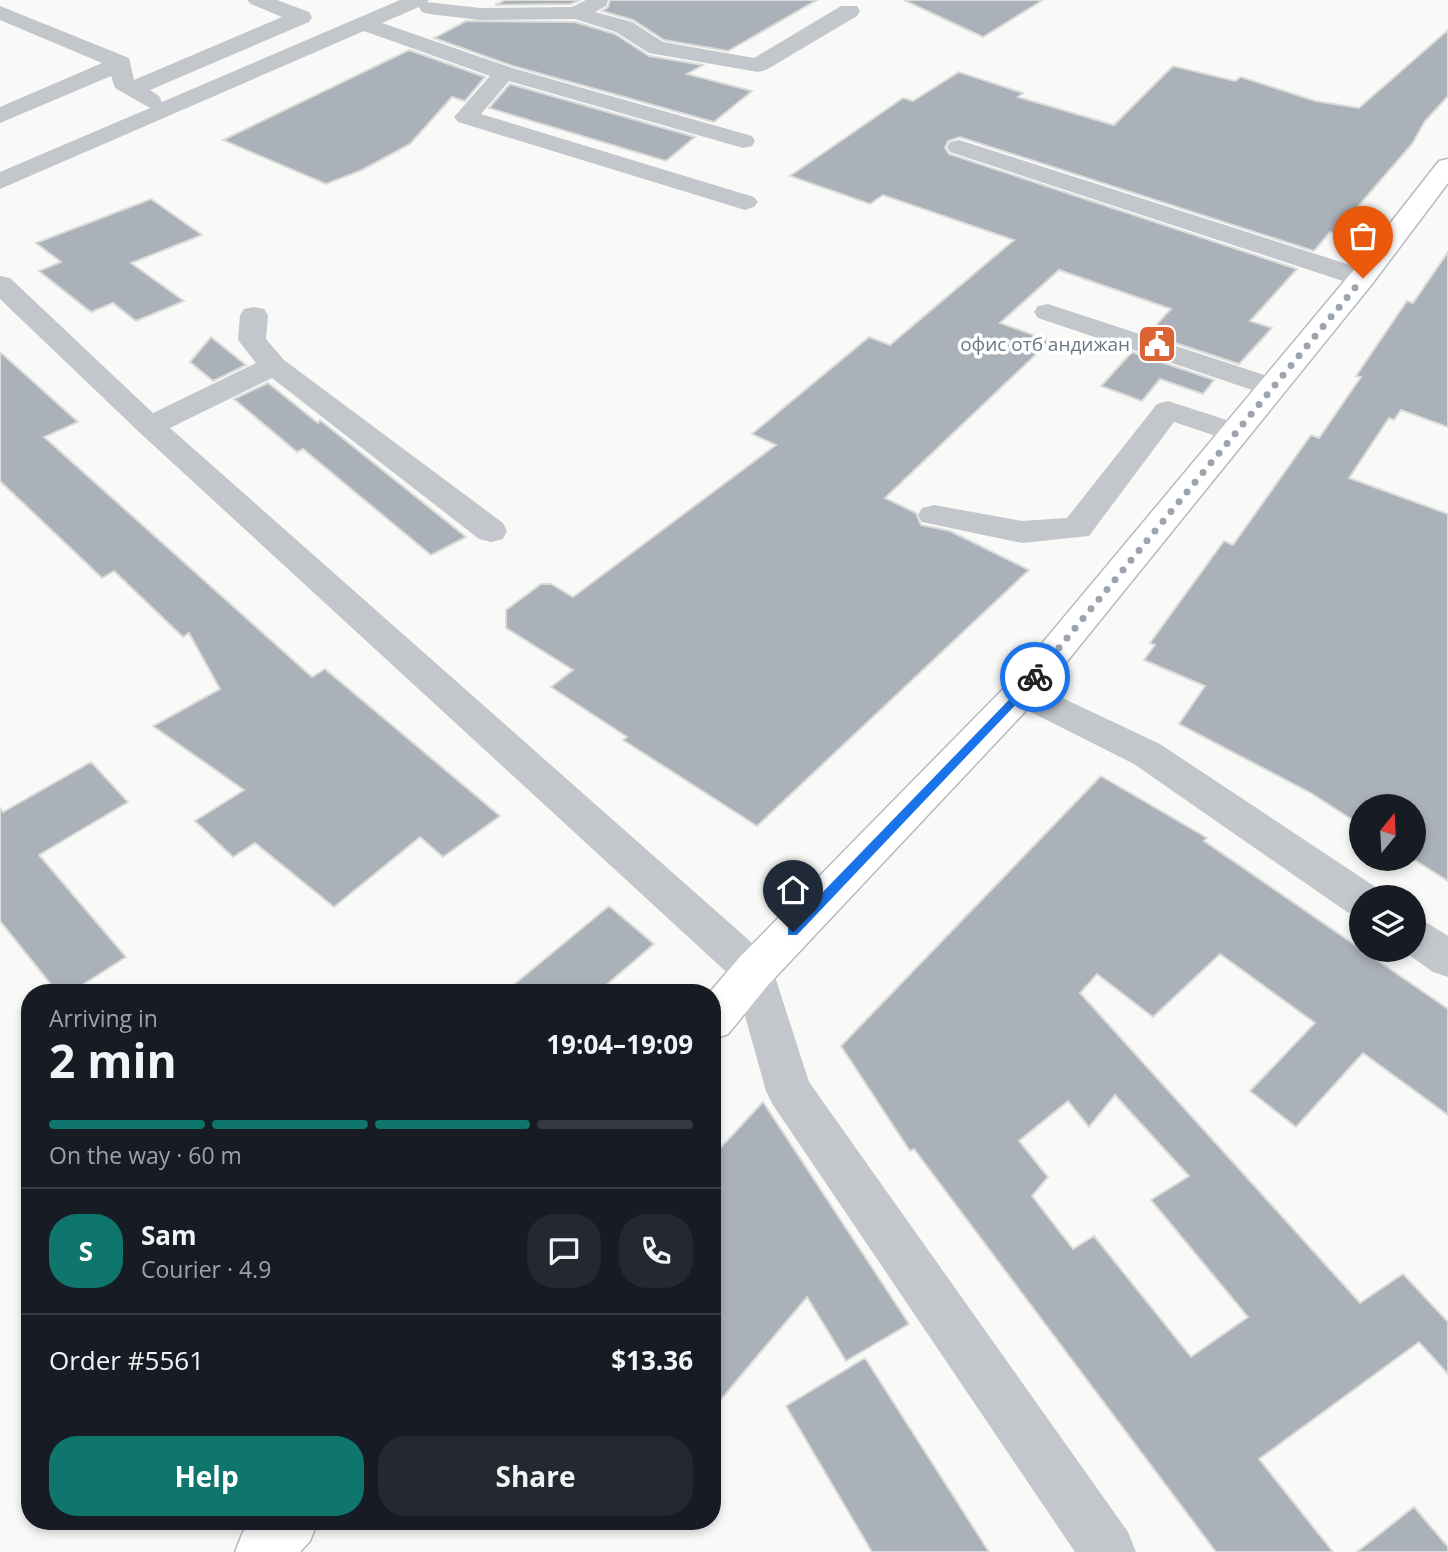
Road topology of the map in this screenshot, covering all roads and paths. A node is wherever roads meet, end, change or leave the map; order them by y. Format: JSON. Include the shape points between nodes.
{"nodes":[{"id":1,"x":258,"y":0,"type":"edge"},
{"id":2,"x":468,"y":0,"type":"edge"},
{"id":3,"x":603,"y":0,"type":"edge"},
{"id":4,"x":424,"y":4,"type":"edge"},
{"id":5,"x":386,"y":6,"type":"edge"},
{"id":6,"x":849,"y":11,"type":"dead end"},
{"id":7,"x":0,"y":12,"type":"edge"},
{"id":8,"x":576,"y":13,"type":"junction"},
{"id":9,"x":302,"y":17,"type":"junction"},
{"id":10,"x":363,"y":24,"type":"junction"},
{"id":11,"x":121,"y":63,"type":"junction"},
{"id":12,"x":504,"y":73,"type":"junction"},
{"id":13,"x":133,"y":89,"type":"junction"},
{"id":14,"x":164,"y":110,"type":"junction"},
{"id":15,"x":0,"y":116,"type":"edge"},
{"id":16,"x":743,"y":141,"type":"dead end"},
{"id":17,"x":959,"y":147,"type":"dead end"},
{"id":18,"x":1448,"y":166,"type":"edge"},
{"id":19,"x":0,"y":181,"type":"edge"},
{"id":20,"x":745,"y":202,"type":"dead end"},
{"id":21,"x":1363,"y":278,"type":"junction"},
{"id":22,"x":0,"y":284,"type":"edge"},
{"id":23,"x":1048,"y":312,"type":"dead end"},
{"id":24,"x":254,"y":315,"type":"dead end"},
{"id":25,"x":274,"y":366,"type":"junction"},
{"id":26,"x":1272,"y":387,"type":"junction"},
{"id":27,"x":150,"y":426,"type":"junction"},
{"id":28,"x":1234,"y":433,"type":"junction"},
{"id":29,"x":934,"y":515,"type":"dead end"},
{"id":30,"x":491,"y":531,"type":"dead end"},
{"id":31,"x":1022,"y":692,"type":"junction"},
{"id":32,"x":1349,"y":891,"type":"edge"},
{"id":33,"x":1426,"y":944,"type":"edge"},
{"id":34,"x":1448,"y":959,"type":"edge"},
{"id":35,"x":754,"y":971,"type":"junction"},
{"id":36,"x":721,"y":1010,"type":"edge"},
{"id":37,"x":282,"y":1530,"type":"edge"},
{"id":38,"x":263,"y":1552,"type":"edge"},
{"id":39,"x":1108,"y":1552,"type":"edge"}],
"edges":[{"from":1,"to":9,"type":"street"},
{"from":2,"to":4,"type":"street"},
{"from":3,"to":8,"type":"street"},
{"from":4,"to":5,"type":"street"},
{"from":4,"to":8,"type":"street","via":[[480,14]]},
{"from":5,"to":9,"type":"street","via":[[340,16]]},
{"from":5,"to":10,"type":"street"},
{"from":6,"to":8,"type":"street","via":[[758,65],[657,48],[624,27]]},
{"from":7,"to":11,"type":"street"},
{"from":9,"to":13,"type":"street"},
{"from":10,"to":12,"type":"street"},
{"from":10,"to":14,"type":"street"},
{"from":11,"to":13,"type":"street","via":[[123,83]]},
{"from":11,"to":15,"type":"street"},
{"from":12,"to":16,"type":"street"},
{"from":12,"to":20,"type":"street","via":[[466,117]]},
{"from":13,"to":14,"type":"street"},
{"from":14,"to":19,"type":"street"},
{"from":17,"to":21,"type":"street"},
{"from":18,"to":21,"type":"main road"},
{"from":21,"to":26,"type":"main road"},
{"from":22,"to":27,"type":"street"},
{"from":23,"to":26,"type":"street"},
{"from":24,"to":25,"type":"street","via":[[252,341]]},
{"from":25,"to":27,"type":"street"},
{"from":25,"to":30,"type":"street"},
{"from":26,"to":28,"type":"main road"},
{"from":27,"to":35,"type":"street"},
{"from":28,"to":29,"type":"street","via":[[1168,410],[1077,528],[1022,532]]},
{"from":28,"to":31,"type":"main road"},
{"from":31,"to":32,"type":"street","via":[[1147,754]]},
{"from":31,"to":35,"type":"main road"},
{"from":33,"to":34,"type":"street"},
{"from":35,"to":36,"type":"main road"},
{"from":35,"to":39,"type":"street","via":[[789,1091]]},
{"from":37,"to":38,"type":"main road"}]}
